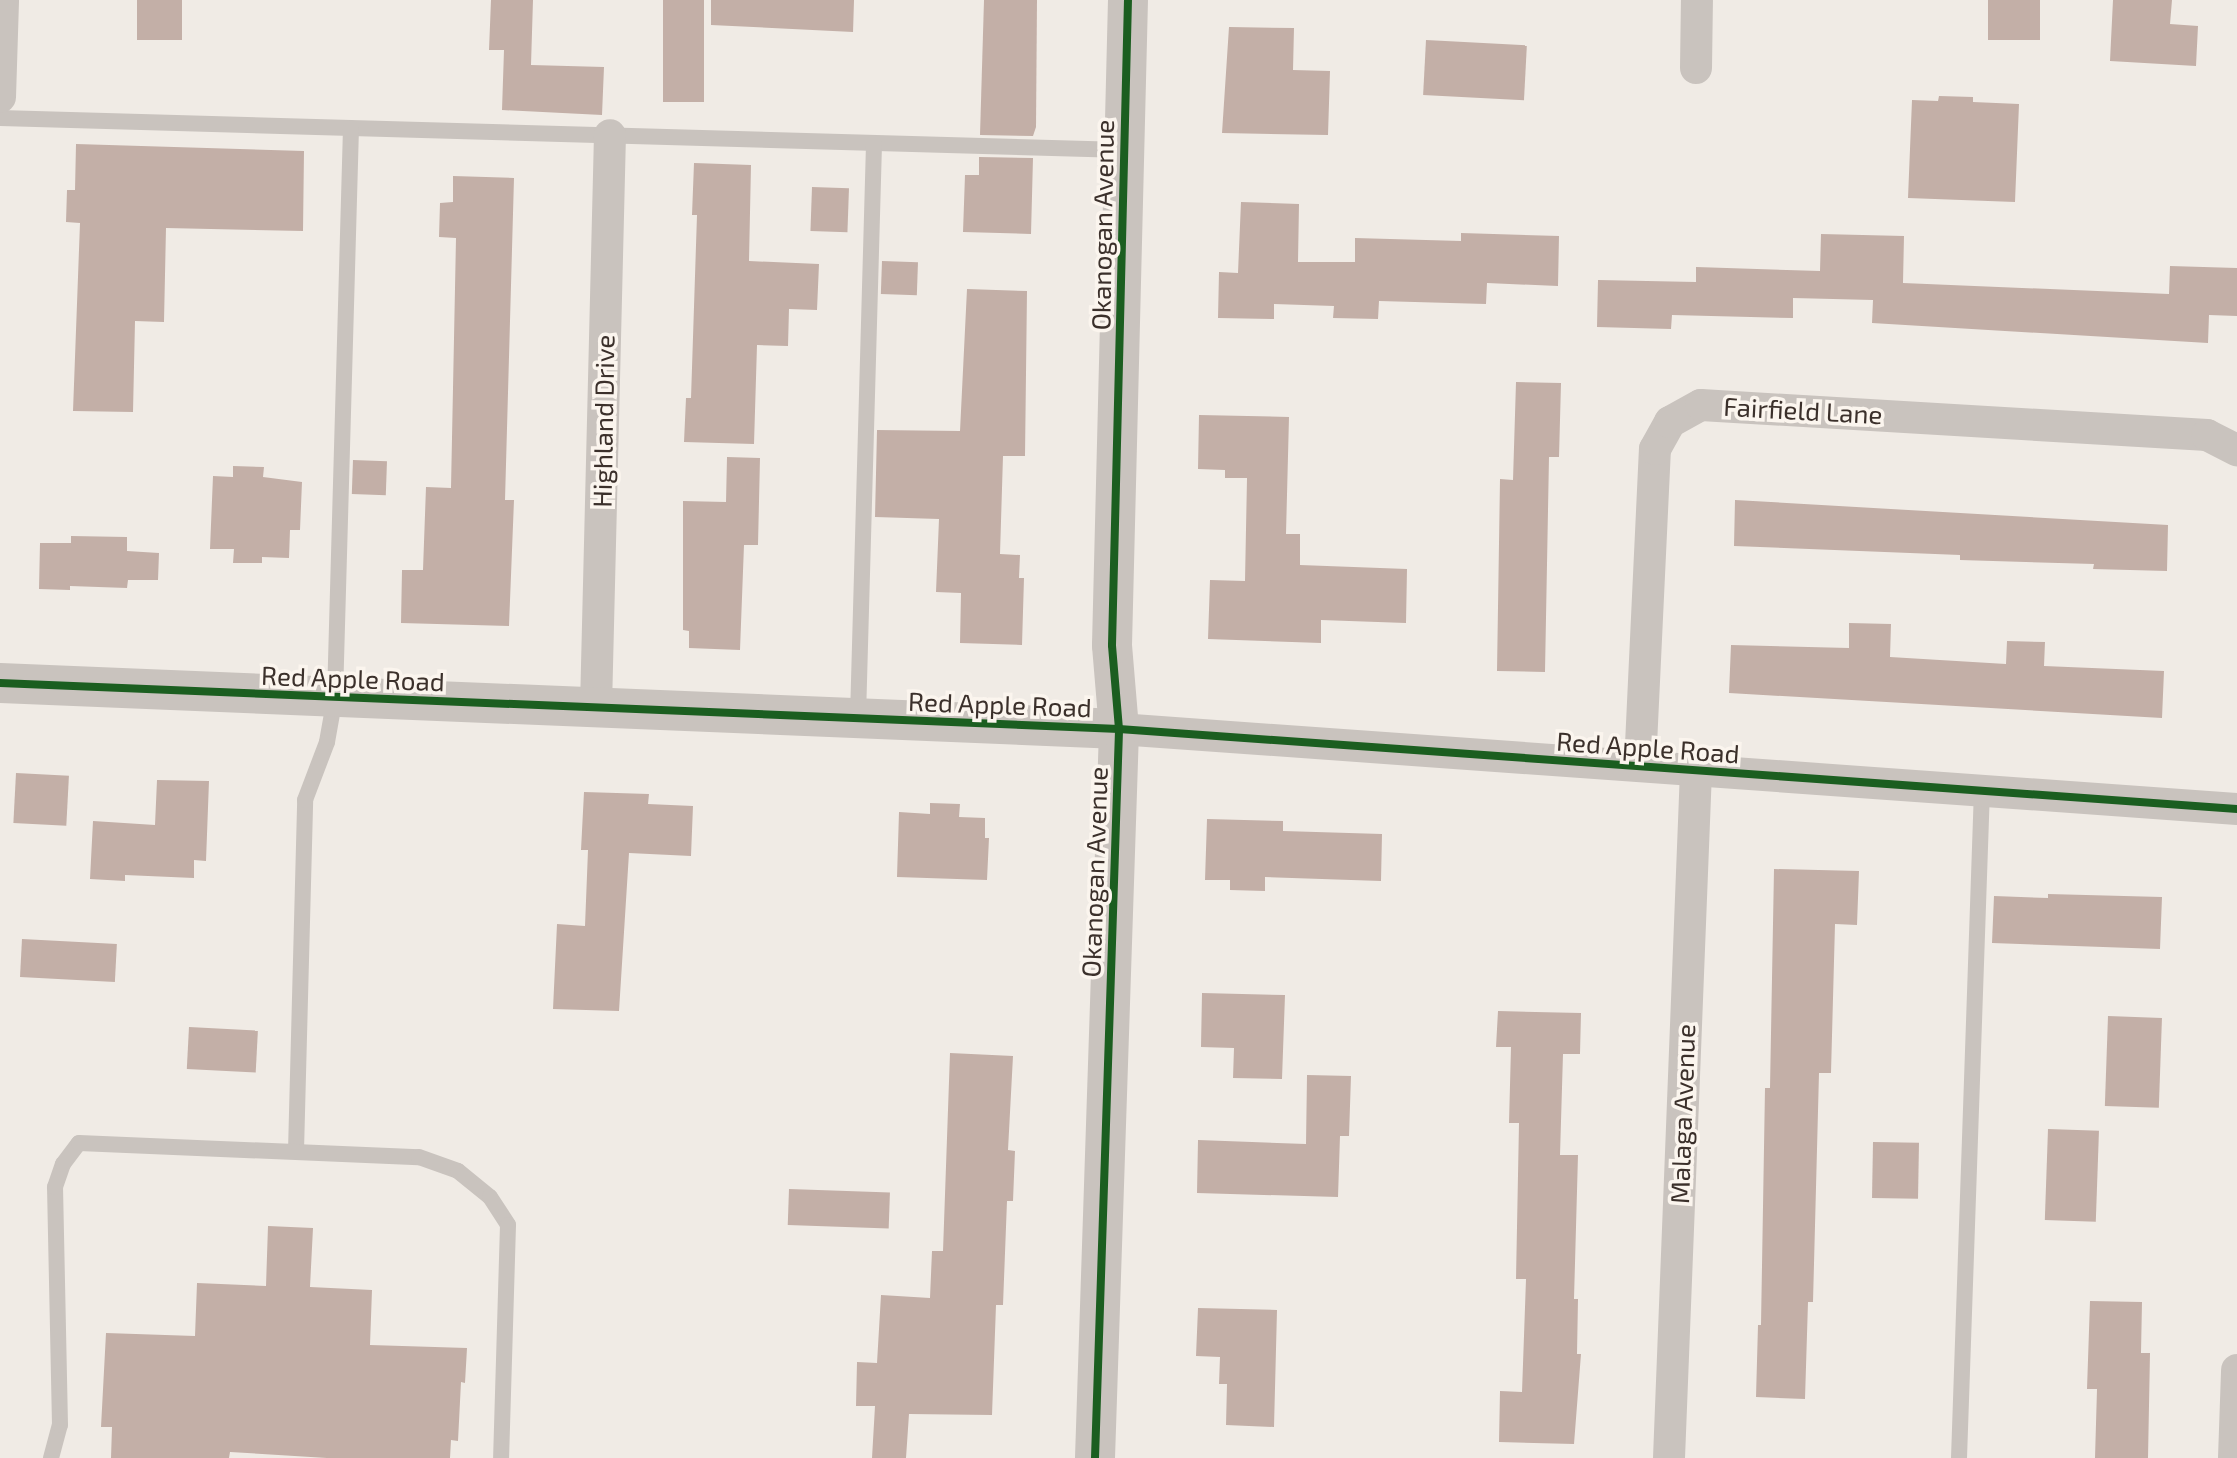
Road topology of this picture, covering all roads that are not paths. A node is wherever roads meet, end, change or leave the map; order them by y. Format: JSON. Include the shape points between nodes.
{"nodes":[{"id":1,"x":3,"y":0,"type":"edge"},
{"id":2,"x":1128,"y":0,"type":"edge"},
{"id":3,"x":1697,"y":0,"type":"edge"},
{"id":4,"x":1696,"y":68,"type":"dead end"},
{"id":5,"x":0,"y":97,"type":"edge"},
{"id":6,"x":0,"y":118,"type":"edge"},
{"id":7,"x":351,"y":128,"type":"junction"},
{"id":8,"x":610,"y":135,"type":"junction"},
{"id":9,"x":874,"y":143,"type":"junction"},
{"id":10,"x":1124,"y":150,"type":"junction"},
{"id":11,"x":2237,"y":450,"type":"edge"},
{"id":12,"x":0,"y":683,"type":"edge"},
{"id":13,"x":335,"y":697,"type":"junction"},
{"id":14,"x":596,"y":707,"type":"junction"},
{"id":15,"x":857,"y":718,"type":"junction"},
{"id":16,"x":1119,"y":729,"type":"junction"},
{"id":17,"x":1640,"y":766,"type":"junction"},
{"id":18,"x":1696,"y":770,"type":"junction"},
{"id":19,"x":1982,"y":791,"type":"junction"},
{"id":20,"x":2237,"y":809,"type":"edge"},
{"id":21,"x":296,"y":1151,"type":"junction"},
{"id":22,"x":2237,"y":1370,"type":"edge"},
{"id":23,"x":51,"y":1458,"type":"edge"},
{"id":24,"x":501,"y":1458,"type":"edge"},
{"id":25,"x":1095,"y":1458,"type":"edge"},
{"id":26,"x":1669,"y":1458,"type":"edge"},
{"id":27,"x":1959,"y":1458,"type":"edge"},
{"id":28,"x":2234,"y":1458,"type":"edge"}],
"edges":[{"from":1,"to":5,"type":"street"},
{"from":2,"to":10,"type":"street","name":"Okanogan Avenue"},
{"from":3,"to":4,"type":"street"},
{"from":6,"to":7,"type":"lane"},
{"from":7,"to":8,"type":"lane"},
{"from":7,"to":13,"type":"lane"},
{"from":8,"to":9,"type":"lane"},
{"from":8,"to":14,"type":"street","name":"Highland Drive"},
{"from":9,"to":10,"type":"lane"},
{"from":9,"to":15,"type":"lane"},
{"from":10,"to":16,"type":"street","name":"Okanogan Avenue","via":[[1112,645]]},
{"from":11,"to":17,"type":"street","name":"Fairfield Lane","via":[[2207,435],[1701,405],[1670,422],[1655,449]]},
{"from":12,"to":13,"type":"street","name":"Red Apple Road"},
{"from":13,"to":14,"type":"street","name":"Red Apple Road"},
{"from":13,"to":21,"type":"lane","via":[[327,742],[305,800]]},
{"from":14,"to":15,"type":"street","name":"Red Apple Road"},
{"from":15,"to":16,"type":"street","name":"Red Apple Road"},
{"from":16,"to":17,"type":"street","name":"Red Apple Road"},
{"from":16,"to":25,"type":"street","name":"Okanogan Avenue"},
{"from":17,"to":18,"type":"street","name":"Red Apple Road"},
{"from":18,"to":19,"type":"street","name":"Red Apple Road"},
{"from":18,"to":26,"type":"street","name":"Malaga Avenue"},
{"from":19,"to":20,"type":"street","name":"Red Apple Road"},
{"from":19,"to":27,"type":"lane"},
{"from":21,"to":23,"type":"lane","via":[[79,1143],[55,1187],[60,1425]]},
{"from":21,"to":24,"type":"lane","via":[[419,1157],[458,1171],[490,1197],[508,1225]]},
{"from":22,"to":28,"type":"street"}]}
